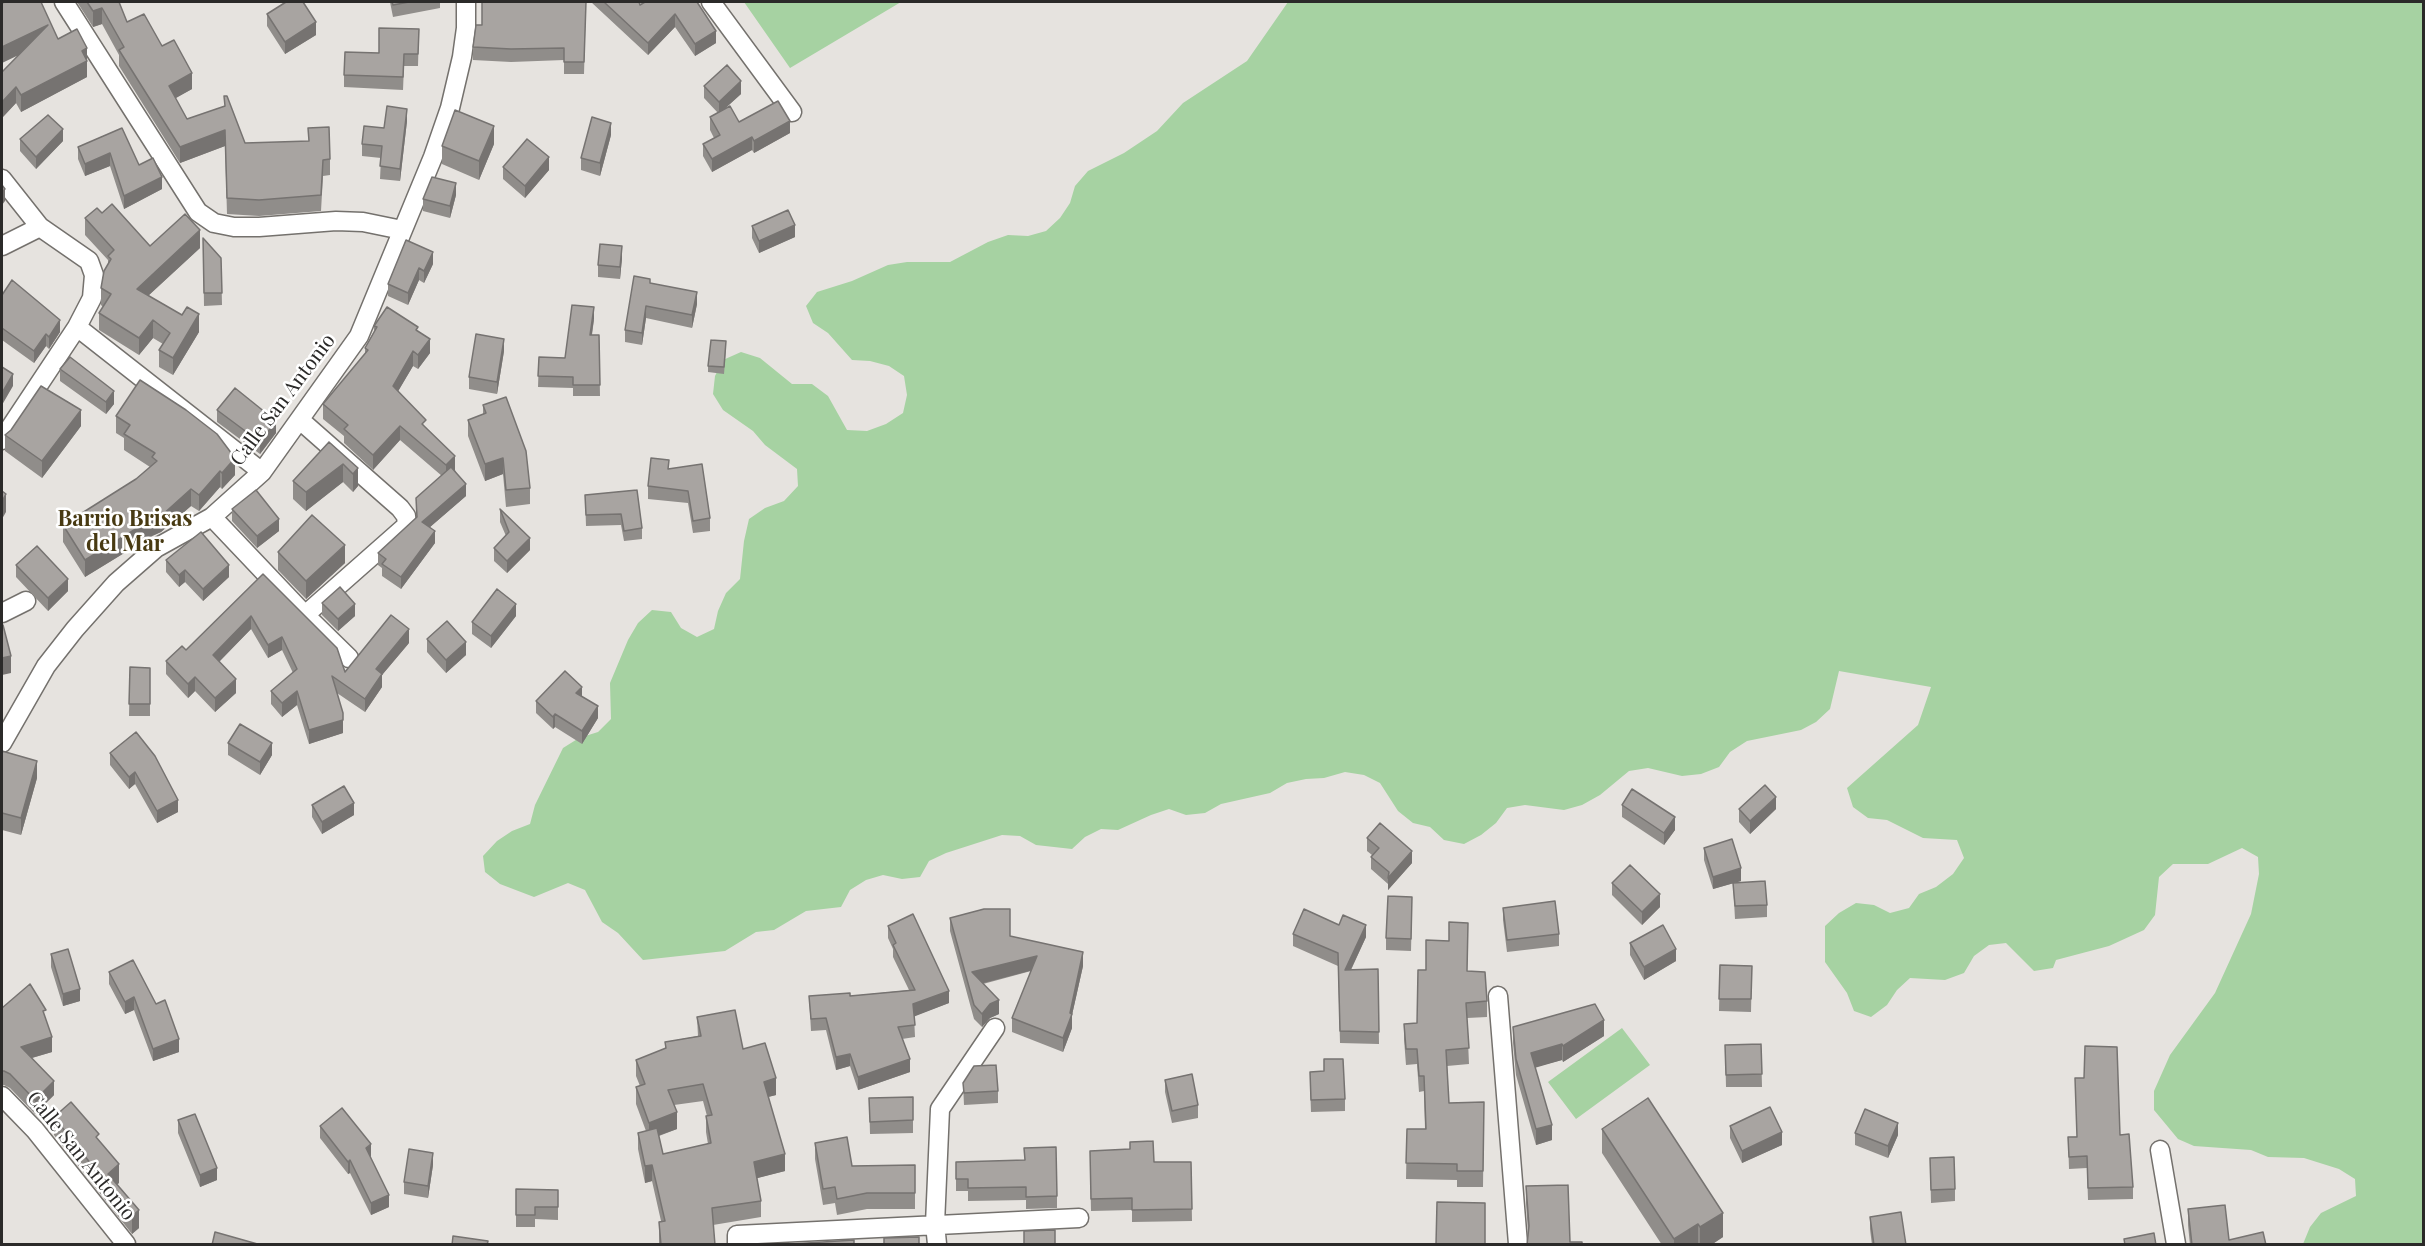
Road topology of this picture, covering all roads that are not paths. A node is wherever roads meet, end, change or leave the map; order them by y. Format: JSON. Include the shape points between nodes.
{"nodes":[{"id":1,"x":64,"y":2,"type":"edge"},
{"id":2,"x":466,"y":2,"type":"edge"},
{"id":3,"x":711,"y":2,"type":"edge"},
{"id":4,"x":792,"y":112,"type":"dead end"},
{"id":5,"x":2,"y":179,"type":"edge"},
{"id":6,"x":40,"y":227,"type":"junction"},
{"id":7,"x":402,"y":230,"type":"junction"},
{"id":8,"x":2,"y":246,"type":"edge"},
{"id":9,"x":77,"y":327,"type":"junction"},
{"id":10,"x":300,"y":420,"type":"junction"},
{"id":11,"x":2,"y":440,"type":"edge"},
{"id":12,"x":262,"y":472,"type":"junction"},
{"id":13,"x":212,"y":517,"type":"junction"},
{"id":14,"x":26,"y":601,"type":"dead end"},
{"id":15,"x":2,"y":613,"type":"edge"},
{"id":16,"x":305,"y":615,"type":"junction"},
{"id":17,"x":349,"y":658,"type":"dead end"},
{"id":18,"x":2,"y":743,"type":"edge"},
{"id":19,"x":1498,"y":996,"type":"dead end"},
{"id":20,"x":995,"y":1028,"type":"dead end"},
{"id":21,"x":2,"y":1096,"type":"edge"},
{"id":22,"x":2160,"y":1150,"type":"dead end"},
{"id":23,"x":1079,"y":1218,"type":"dead end"},
{"id":24,"x":935,"y":1224,"type":"junction"},
{"id":25,"x":126,"y":1245,"type":"edge"},
{"id":26,"x":737,"y":1245,"type":"edge"},
{"id":27,"x":937,"y":1245,"type":"edge"},
{"id":28,"x":1518,"y":1245,"type":"edge"},
{"id":29,"x":2176,"y":1245,"type":"edge"}],
"edges":[{"from":1,"to":7,"type":"street","via":[[198,212],[214,224],[259,227],[345,221]]},
{"from":2,"to":7,"type":"street","name":"Calle San Antonio","via":[[462,57],[450,108]]},
{"from":3,"to":4,"type":"street"},
{"from":5,"to":6,"type":"street"},
{"from":6,"to":8,"type":"street"},
{"from":6,"to":9,"type":"street","via":[[89,261],[92,268],[92,298]]},
{"from":7,"to":10,"type":"street","name":"Calle San Antonio","via":[[359,336]]},
{"from":9,"to":11,"type":"street"},
{"from":9,"to":12,"type":"street"},
{"from":10,"to":12,"type":"street","name":"Calle San Antonio"},
{"from":10,"to":16,"type":"street","via":[[400,508],[407,525]]},
{"from":12,"to":13,"type":"street","name":"Calle San Antonio"},
{"from":13,"to":16,"type":"street"},
{"from":13,"to":18,"type":"street","name":"Calle San Antonio","via":[[156,548],[116,583],[46,666]]},
{"from":14,"to":15,"type":"street"},
{"from":16,"to":17,"type":"street"},
{"from":19,"to":28,"type":"street"},
{"from":20,"to":24,"type":"street","via":[[940,1109]]},
{"from":21,"to":25,"type":"street","name":"Calle San Antonio","via":[[35,1130]]},
{"from":22,"to":29,"type":"street"},
{"from":23,"to":24,"type":"street"},
{"from":24,"to":26,"type":"street","via":[[737,1235]]},
{"from":24,"to":27,"type":"street"}]}
